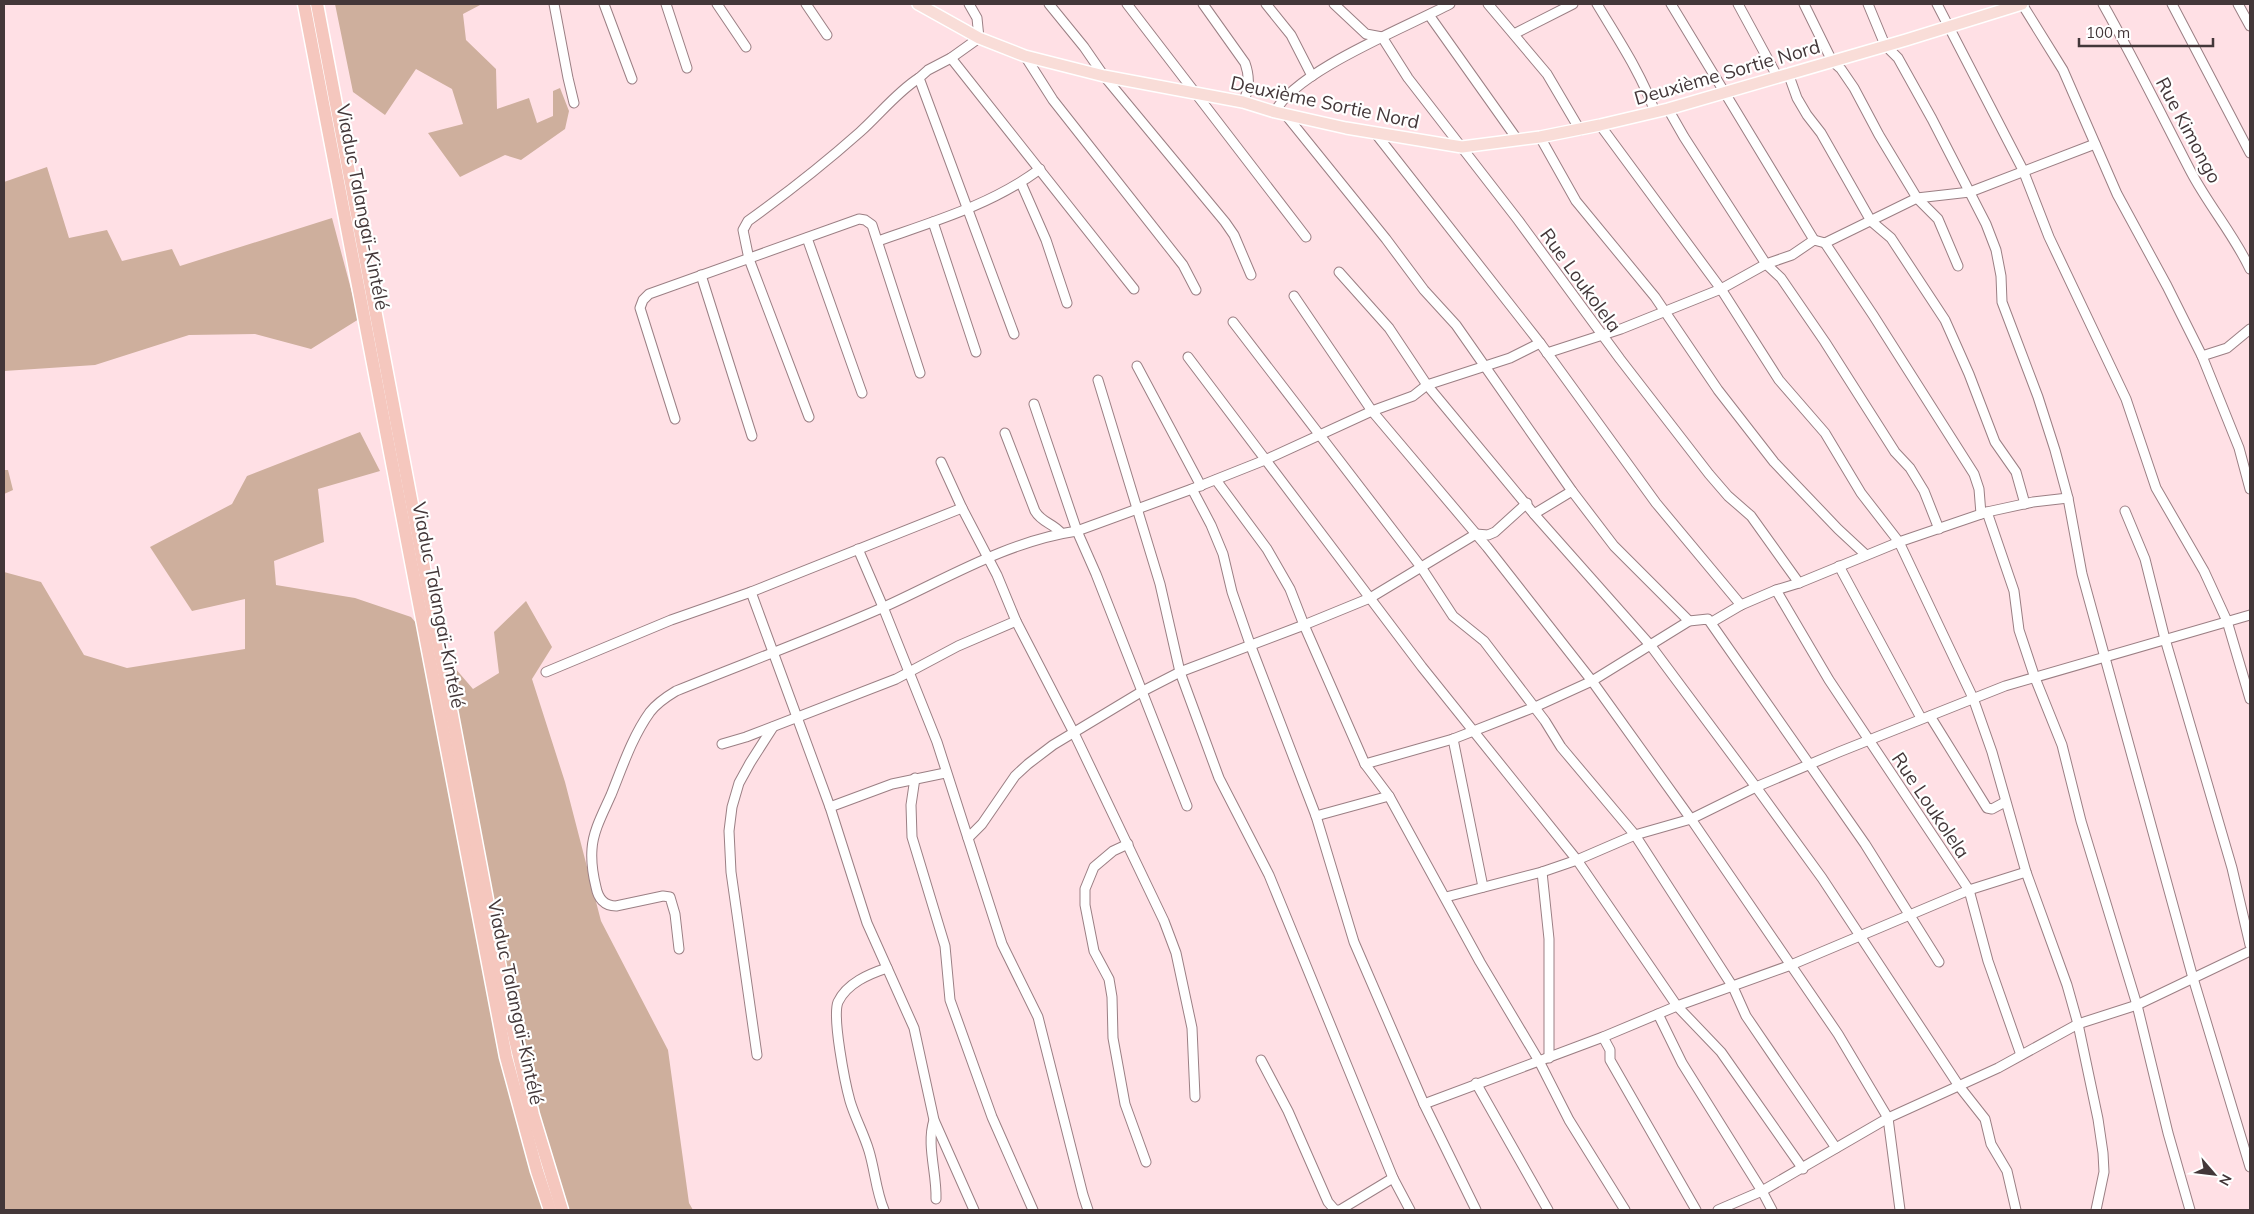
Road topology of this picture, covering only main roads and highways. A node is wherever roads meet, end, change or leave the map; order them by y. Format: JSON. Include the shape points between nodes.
{"nodes":[{"id":1,"x":304,"y":4,"type":"edge"},
{"id":2,"x":317,"y":4,"type":"edge"},
{"id":3,"x":918,"y":4,"type":"edge"},
{"id":4,"x":2022,"y":4,"type":"edge"},
{"id":5,"x":550,"y":1210,"type":"edge"},
{"id":6,"x":562,"y":1210,"type":"edge"}],
"edges":[{"from":1,"to":5,"type":"highway","name":"Viaduc Talangaï-Kintélé","via":[[500,1030]]},
{"from":2,"to":6,"type":"highway","name":"Viaduc Talangaï-Kintélé","via":[[508,1010],[533,1115]]},
{"from":3,"to":4,"type":"main road","name":"Deuxième Sortie Nord","via":[[980,38],[1024,56],[1376,134],[1462,147],[1580,130],[1668,109]]}]}
